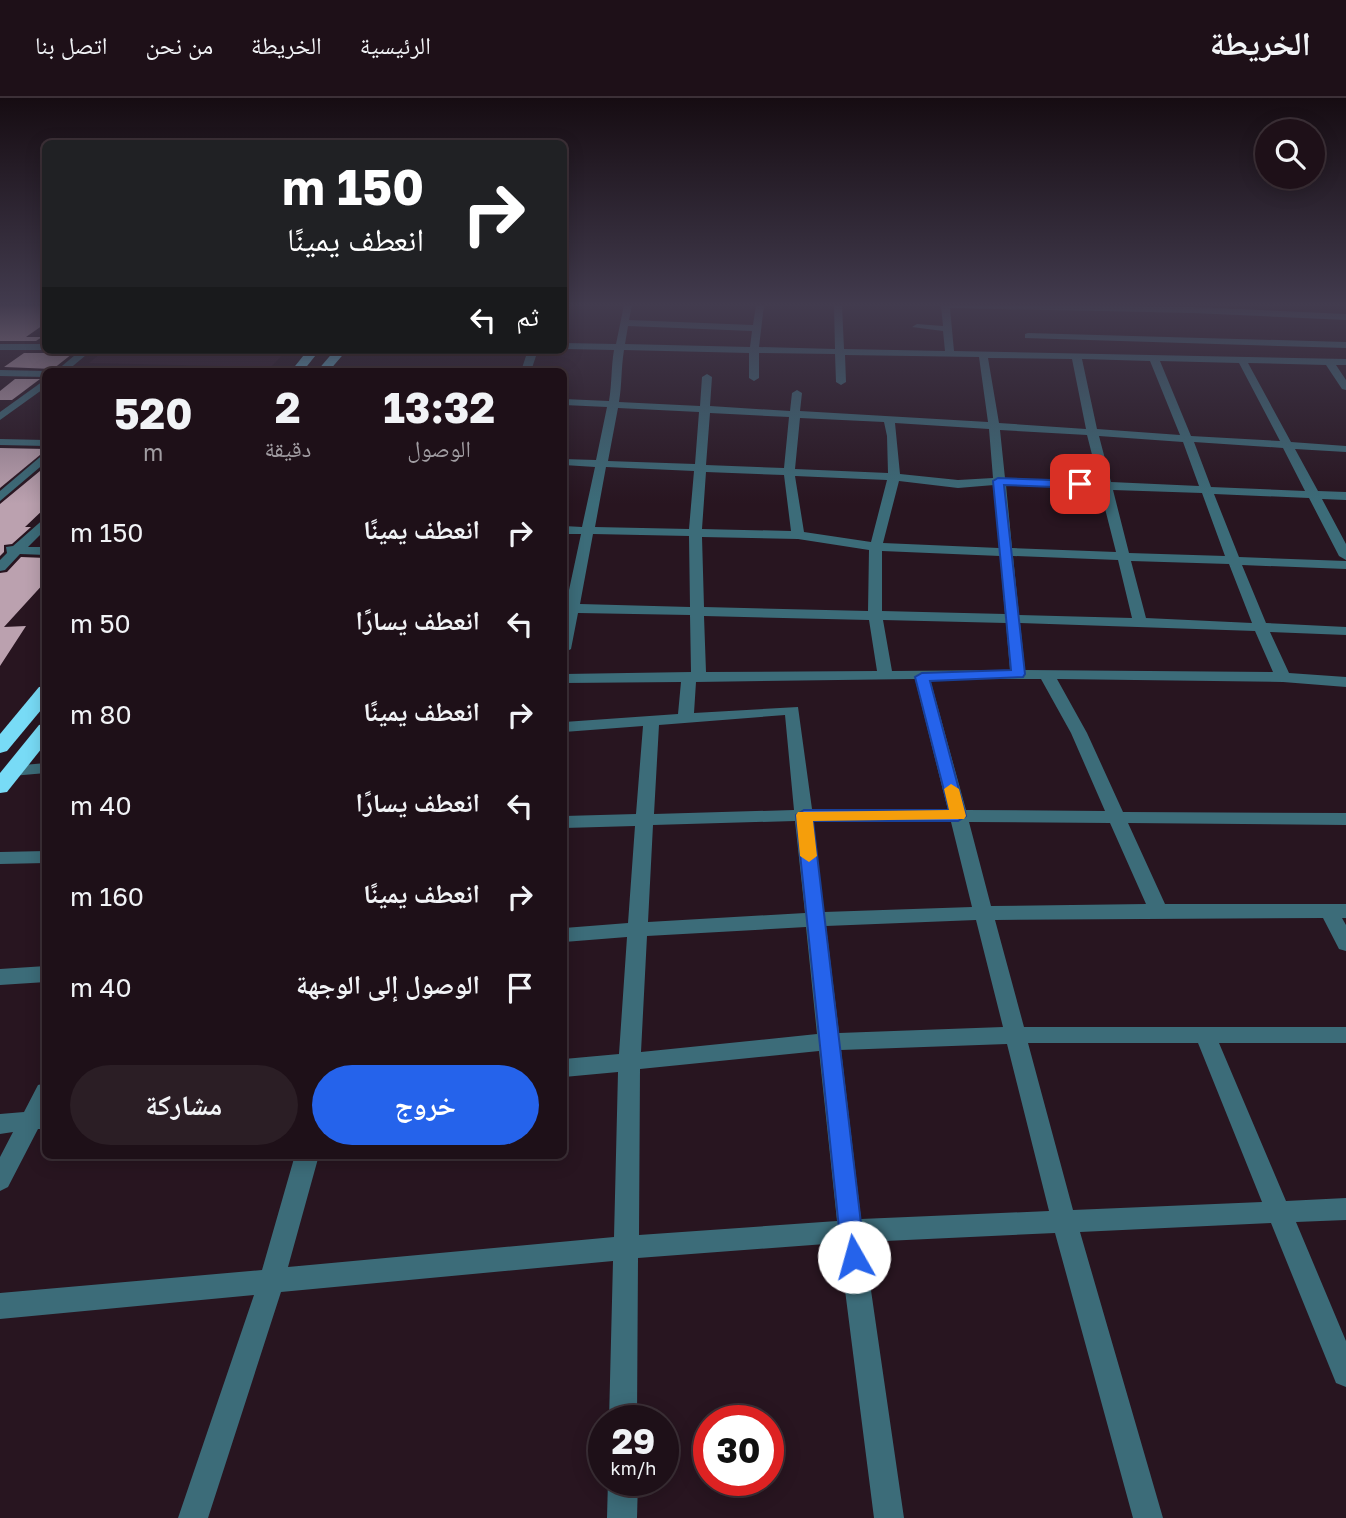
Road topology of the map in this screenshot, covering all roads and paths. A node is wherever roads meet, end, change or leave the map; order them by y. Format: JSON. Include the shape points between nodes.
{"nodes":[{"id":1,"x":618,"y":371,"type":"edge"},
{"id":2,"x":754,"y":371,"type":"edge"},
{"id":3,"x":841,"y":371,"type":"edge"},
{"id":4,"x":986,"y":371,"type":"edge"},
{"id":5,"x":1079,"y":371,"type":"edge"},
{"id":6,"x":1160,"y":371,"type":"edge"},
{"id":7,"x":1248,"y":371,"type":"edge"},
{"id":8,"x":1335,"y":371,"type":"edge"},
{"id":9,"x":0,"y":373,"type":"edge"},
{"id":10,"x":42,"y":374,"type":"edge"},
{"id":11,"x":707,"y":377,"type":"dead end"},
{"id":12,"x":754,"y":379,"type":"dead end"},
{"id":13,"x":841,"y":383,"type":"dead end"},
{"id":14,"x":42,"y":386,"type":"edge"},
{"id":15,"x":1346,"y":387,"type":"edge"},
{"id":16,"x":797,"y":393,"type":"dead end"},
{"id":17,"x":567,"y":402,"type":"edge"},
{"id":18,"x":0,"y":403,"type":"edge"},
{"id":19,"x":18,"y":403,"type":"junction"},
{"id":20,"x":612,"y":403,"type":"junction"},
{"id":21,"x":705,"y":409,"type":"junction"},
{"id":22,"x":795,"y":414,"type":"junction"},
{"id":23,"x":0,"y":417,"type":"edge"},
{"id":24,"x":889,"y":419,"type":"junction"},
{"id":25,"x":994,"y":426,"type":"junction"},
{"id":26,"x":1092,"y":432,"type":"junction"},
{"id":27,"x":1189,"y":439,"type":"junction"},
{"id":28,"x":0,"y":442,"type":"edge"},
{"id":29,"x":42,"y":443,"type":"edge"},
{"id":30,"x":1287,"y":445,"type":"junction"},
{"id":31,"x":1346,"y":449,"type":"edge"},
{"id":32,"x":42,"y":459,"type":"edge"},
{"id":33,"x":567,"y":462,"type":"edge"},
{"id":34,"x":601,"y":462,"type":"junction"},
{"id":35,"x":700,"y":468,"type":"junction"},
{"id":36,"x":789,"y":472,"type":"junction"},
{"id":37,"x":894,"y":477,"type":"junction"},
{"id":38,"x":998,"y":481,"type":"junction"},
{"id":39,"x":1107,"y":485,"type":"junction"},
{"id":40,"x":1204,"y":490,"type":"junction"},
{"id":41,"x":1314,"y":495,"type":"junction"},
{"id":42,"x":1346,"y":496,"type":"edge"},
{"id":43,"x":0,"y":497,"type":"edge"},
{"id":44,"x":42,"y":525,"type":"edge"},
{"id":45,"x":567,"y":530,"type":"edge"},
{"id":46,"x":586,"y":531,"type":"junction"},
{"id":47,"x":695,"y":533,"type":"junction"},
{"id":48,"x":798,"y":535,"type":"junction"},
{"id":49,"x":876,"y":547,"type":"junction"},
{"id":50,"x":0,"y":550,"type":"edge"},
{"id":51,"x":16,"y":550,"type":"junction"},
{"id":52,"x":1004,"y":550,"type":"junction"},
{"id":53,"x":42,"y":551,"type":"edge"},
{"id":54,"x":1124,"y":556,"type":"junction"},
{"id":55,"x":1346,"y":556,"type":"edge"},
{"id":56,"x":1233,"y":560,"type":"junction"},
{"id":57,"x":1346,"y":565,"type":"edge"},
{"id":58,"x":0,"y":567,"type":"edge"},
{"id":59,"x":567,"y":608,"type":"edge"},
{"id":60,"x":698,"y":611,"type":"junction"},
{"id":61,"x":875,"y":615,"type":"junction"},
{"id":62,"x":1012,"y":619,"type":"junction"},
{"id":63,"x":1140,"y":622,"type":"junction"},
{"id":64,"x":1260,"y":628,"type":"junction"},
{"id":65,"x":1346,"y":631,"type":"edge"},
{"id":66,"x":1018,"y":674,"type":"junction"},
{"id":67,"x":1047,"y":675,"type":"junction"},
{"id":68,"x":885,"y":676,"type":"junction"},
{"id":69,"x":922,"y":677,"type":"junction"},
{"id":70,"x":1283,"y":677,"type":"junction"},
{"id":71,"x":567,"y":678,"type":"edge"},
{"id":72,"x":694,"y":678,"type":"junction"},
{"id":73,"x":1346,"y":682,"type":"edge"},
{"id":74,"x":42,"y":696,"type":"edge"},
{"id":75,"x":686,"y":717,"type":"junction"},
{"id":76,"x":651,"y":720,"type":"junction"},
{"id":77,"x":567,"y":727,"type":"edge"},
{"id":78,"x":42,"y":734,"type":"edge"},
{"id":79,"x":0,"y":747,"type":"edge"},
{"id":80,"x":42,"y":769,"type":"edge"},
{"id":81,"x":6,"y":779,"type":"edge"},
{"id":82,"x":804,"y":815,"type":"junction"},
{"id":83,"x":958,"y":816,"type":"junction"},
{"id":84,"x":1117,"y":818,"type":"junction"},
{"id":85,"x":643,"y":819,"type":"junction"},
{"id":86,"x":1346,"y":819,"type":"edge"},
{"id":87,"x":567,"y":822,"type":"edge"},
{"id":88,"x":42,"y":857,"type":"edge"},
{"id":89,"x":0,"y":858,"type":"edge"},
{"id":90,"x":1158,"y":910,"type":"junction"},
{"id":91,"x":1337,"y":911,"type":"edge"},
{"id":92,"x":985,"y":914,"type":"junction"},
{"id":93,"x":816,"y":919,"type":"junction"},
{"id":94,"x":637,"y":929,"type":"junction"},
{"id":95,"x":567,"y":935,"type":"edge"},
{"id":96,"x":1346,"y":944,"type":"edge"},
{"id":97,"x":42,"y":974,"type":"edge"},
{"id":98,"x":0,"y":977,"type":"edge"},
{"id":99,"x":1015,"y":1035,"type":"junction"},
{"id":100,"x":1205,"y":1035,"type":"junction"},
{"id":101,"x":1346,"y":1035,"type":"edge"},
{"id":102,"x":828,"y":1042,"type":"junction"},
{"id":103,"x":629,"y":1062,"type":"junction"},
{"id":104,"x":567,"y":1068,"type":"edge"},
{"id":105,"x":37,"y":1120,"type":"edge"},
{"id":106,"x":0,"y":1124,"type":"edge"},
{"id":107,"x":306,"y":1159,"type":"edge"},
{"id":108,"x":0,"y":1180,"type":"edge"},
{"id":109,"x":1346,"y":1209,"type":"edge"},
{"id":110,"x":1279,"y":1212,"type":"junction"},
{"id":111,"x":1065,"y":1221,"type":"junction"},
{"id":112,"x":850,"y":1231,"type":"junction"},
{"id":113,"x":624,"y":1248,"type":"junction"},
{"id":114,"x":271,"y":1282,"type":"junction"},
{"id":115,"x":0,"y":1306,"type":"edge"},
{"id":116,"x":1346,"y":1373,"type":"edge"},
{"id":117,"x":623,"y":1405,"type":"edge"},
{"id":118,"x":623,"y":1496,"type":"edge"},
{"id":119,"x":193,"y":1518,"type":"edge"},
{"id":120,"x":622,"y":1518,"type":"edge"},
{"id":121,"x":889,"y":1518,"type":"edge"},
{"id":122,"x":1148,"y":1518,"type":"edge"}],
"edges":[{"from":1,"to":20,"type":"street"},
{"from":2,"to":12,"type":"street"},
{"from":3,"to":13,"type":"street"},
{"from":4,"to":25,"type":"street"},
{"from":5,"to":26,"type":"street"},
{"from":6,"to":27,"type":"street"},
{"from":7,"to":30,"type":"street"},
{"from":8,"to":15,"type":"street"},
{"from":9,"to":10,"type":"street"},
{"from":11,"to":21,"type":"street"},
{"from":14,"to":19,"type":"street"},
{"from":16,"to":22,"type":"street"},
{"from":17,"to":20,"type":"street"},
{"from":18,"to":19,"type":"street"},
{"from":19,"to":23,"type":"street"},
{"from":20,"to":21,"type":"street"},
{"from":20,"to":34,"type":"street"},
{"from":21,"to":22,"type":"street"},
{"from":21,"to":35,"type":"street"},
{"from":22,"to":24,"type":"street"},
{"from":22,"to":36,"type":"street"},
{"from":24,"to":25,"type":"street"},
{"from":24,"to":37,"type":"street"},
{"from":25,"to":26,"type":"street"},
{"from":25,"to":38,"type":"street"},
{"from":26,"to":27,"type":"street"},
{"from":26,"to":39,"type":"street"},
{"from":27,"to":30,"type":"street"},
{"from":27,"to":40,"type":"street"},
{"from":28,"to":29,"type":"street"},
{"from":30,"to":31,"type":"street"},
{"from":30,"to":41,"type":"street"},
{"from":32,"to":43,"type":"street"},
{"from":33,"to":34,"type":"street"},
{"from":34,"to":35,"type":"street"},
{"from":34,"to":46,"type":"street"},
{"from":35,"to":36,"type":"street"},
{"from":35,"to":47,"type":"street"},
{"from":36,"to":37,"type":"street"},
{"from":36,"to":48,"type":"street"},
{"from":37,"to":38,"type":"street","via":[[958,484]]},
{"from":37,"to":49,"type":"street"},
{"from":38,"to":39,"type":"street"},
{"from":38,"to":52,"type":"street"},
{"from":39,"to":40,"type":"street"},
{"from":39,"to":54,"type":"street"},
{"from":40,"to":41,"type":"street"},
{"from":40,"to":56,"type":"street"},
{"from":41,"to":42,"type":"street"},
{"from":41,"to":55,"type":"street"},
{"from":44,"to":51,"type":"street"},
{"from":45,"to":46,"type":"street"},
{"from":46,"to":47,"type":"street"},
{"from":46,"to":59,"type":"street"},
{"from":47,"to":48,"type":"street"},
{"from":47,"to":60,"type":"street"},
{"from":48,"to":49,"type":"street"},
{"from":49,"to":52,"type":"street"},
{"from":49,"to":61,"type":"street"},
{"from":50,"to":51,"type":"street"},
{"from":51,"to":53,"type":"street"},
{"from":51,"to":58,"type":"street"},
{"from":52,"to":54,"type":"street"},
{"from":52,"to":62,"type":"street"},
{"from":54,"to":56,"type":"street"},
{"from":54,"to":63,"type":"street"},
{"from":56,"to":57,"type":"street"},
{"from":56,"to":64,"type":"street"},
{"from":59,"to":60,"type":"street"},
{"from":60,"to":61,"type":"street"},
{"from":60,"to":72,"type":"street"},
{"from":61,"to":62,"type":"street"},
{"from":61,"to":68,"type":"street"},
{"from":62,"to":63,"type":"street"},
{"from":62,"to":66,"type":"street"},
{"from":63,"to":64,"type":"street"},
{"from":64,"to":65,"type":"street"},
{"from":64,"to":70,"type":"street"},
{"from":66,"to":67,"type":"street"},
{"from":66,"to":69,"type":"street"},
{"from":67,"to":70,"type":"street"},
{"from":67,"to":84,"type":"street"},
{"from":68,"to":69,"type":"street"},
{"from":68,"to":72,"type":"street"},
{"from":69,"to":83,"type":"street"},
{"from":70,"to":73,"type":"street"},
{"from":71,"to":72,"type":"street"},
{"from":72,"to":75,"type":"street"},
{"from":74,"to":79,"type":"highway"},
{"from":75,"to":76,"type":"street"},
{"from":75,"to":82,"type":"street","via":[[792,710]]},
{"from":76,"to":77,"type":"street"},
{"from":76,"to":85,"type":"street"},
{"from":78,"to":81,"type":"highway"},
{"from":80,"to":81,"type":"street"},
{"from":82,"to":83,"type":"street"},
{"from":82,"to":85,"type":"street"},
{"from":82,"to":93,"type":"street"},
{"from":83,"to":84,"type":"street"},
{"from":83,"to":92,"type":"street"},
{"from":84,"to":86,"type":"street"},
{"from":84,"to":90,"type":"street"},
{"from":85,"to":87,"type":"street"},
{"from":85,"to":94,"type":"street"},
{"from":88,"to":89,"type":"street"},
{"from":90,"to":91,"type":"street"},
{"from":90,"to":92,"type":"street"},
{"from":91,"to":96,"type":"street"},
{"from":92,"to":93,"type":"street"},
{"from":92,"to":99,"type":"street"},
{"from":93,"to":94,"type":"street"},
{"from":93,"to":102,"type":"street"},
{"from":94,"to":95,"type":"street"},
{"from":94,"to":103,"type":"street"},
{"from":97,"to":98,"type":"street"},
{"from":99,"to":100,"type":"street"},
{"from":99,"to":102,"type":"street"},
{"from":99,"to":111,"type":"street"},
{"from":100,"to":101,"type":"street"},
{"from":100,"to":110,"type":"street"},
{"from":102,"to":103,"type":"street"},
{"from":102,"to":112,"type":"street"},
{"from":103,"to":104,"type":"street"},
{"from":103,"to":113,"type":"street"},
{"from":105,"to":106,"type":"street"},
{"from":105,"to":108,"type":"street"},
{"from":107,"to":114,"type":"street"},
{"from":109,"to":110,"type":"street"},
{"from":110,"to":111,"type":"street"},
{"from":110,"to":116,"type":"street"},
{"from":111,"to":112,"type":"street"},
{"from":111,"to":122,"type":"street"},
{"from":112,"to":113,"type":"street"},
{"from":112,"to":121,"type":"street"},
{"from":113,"to":114,"type":"street"},
{"from":113,"to":117,"type":"street"},
{"from":114,"to":115,"type":"street"},
{"from":114,"to":119,"type":"street"},
{"from":118,"to":120,"type":"street"}]}
